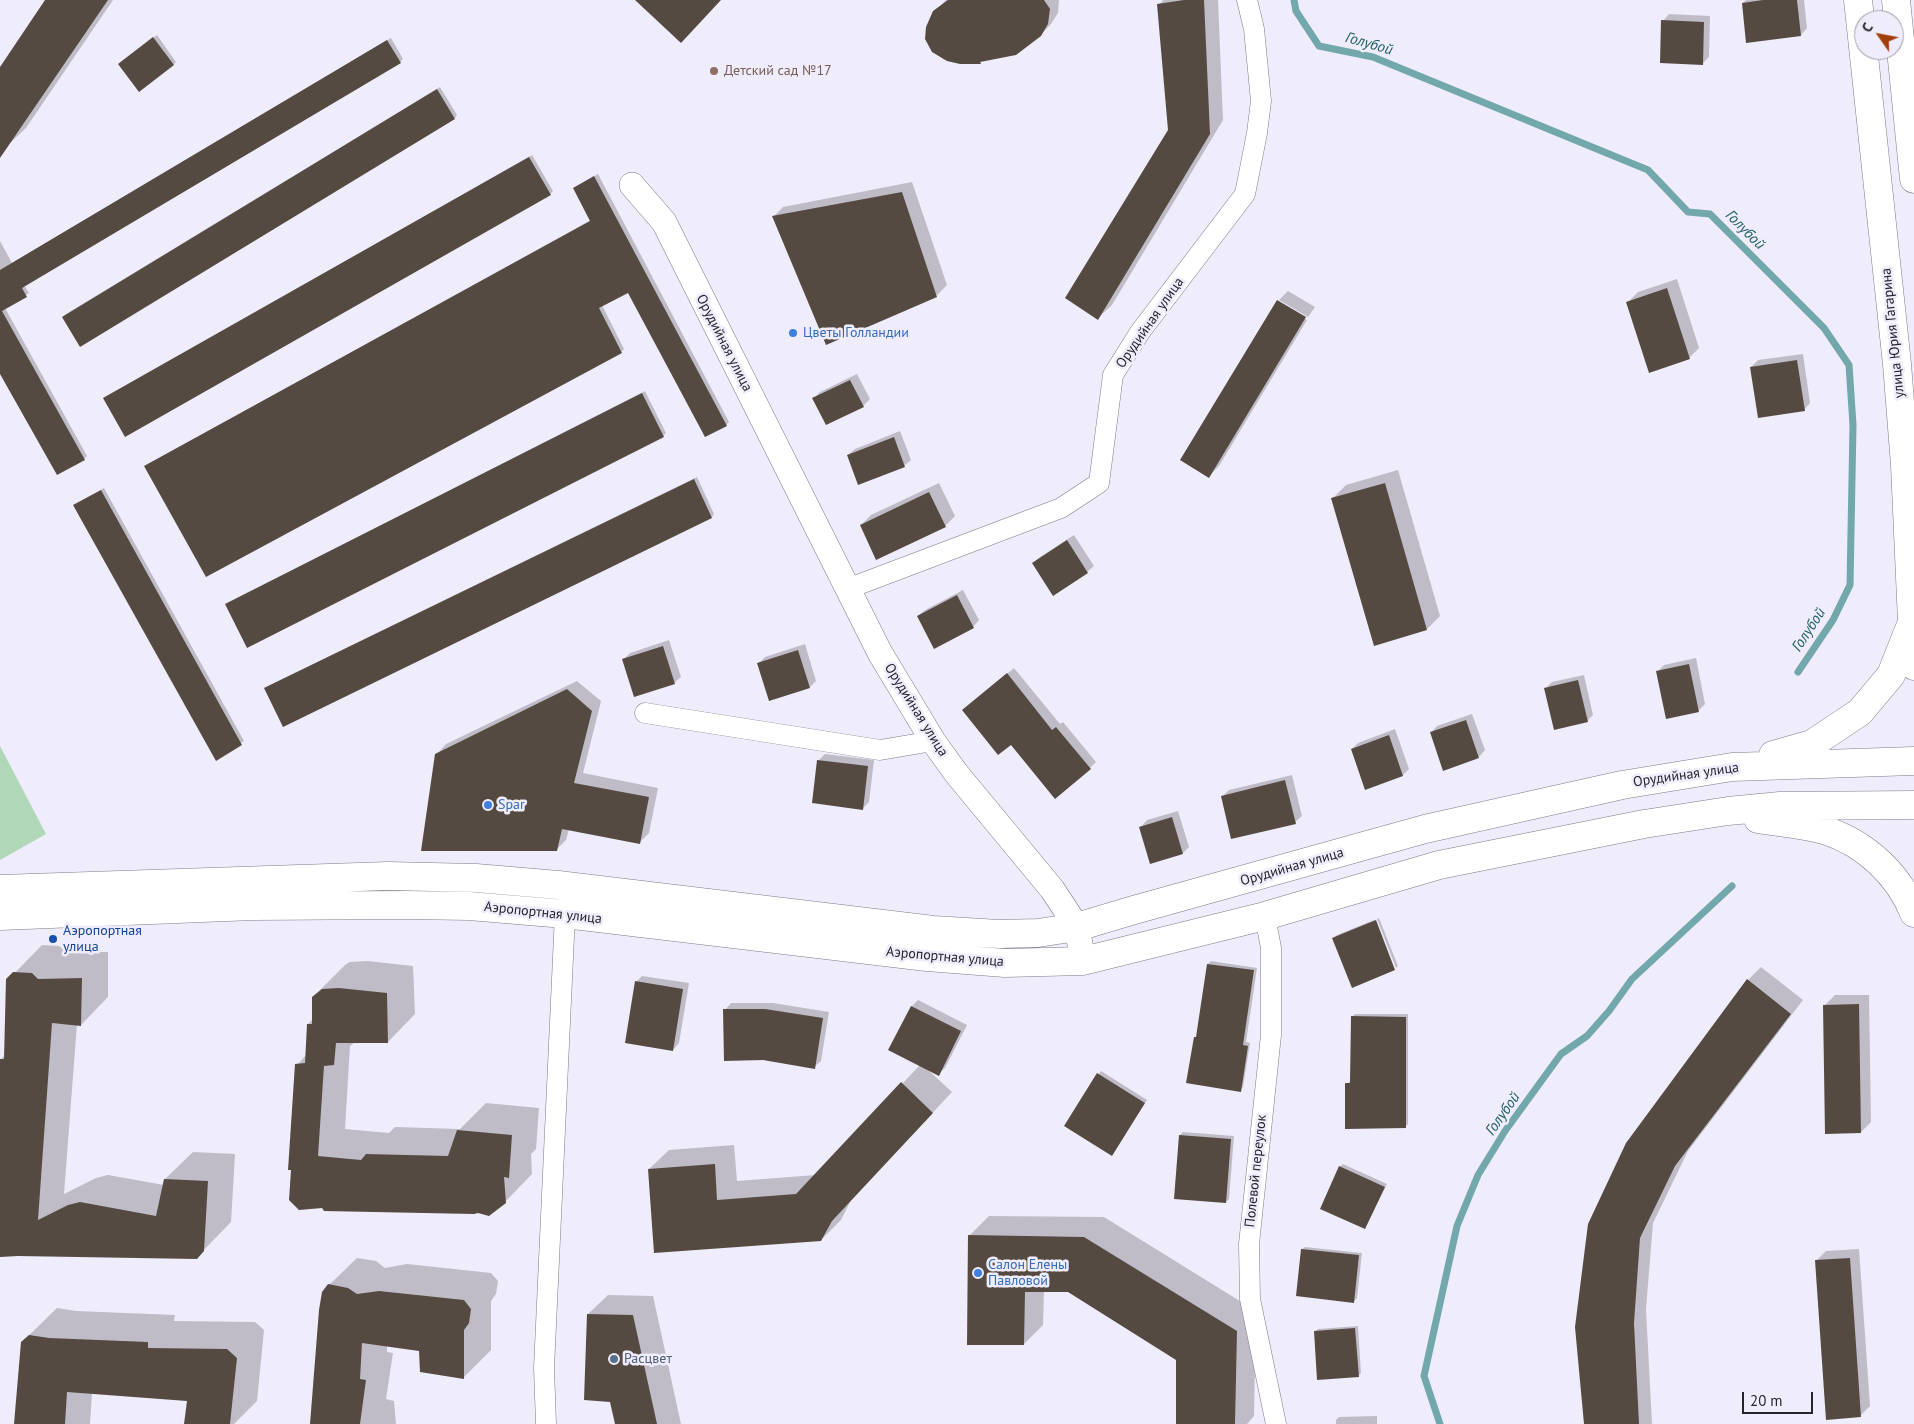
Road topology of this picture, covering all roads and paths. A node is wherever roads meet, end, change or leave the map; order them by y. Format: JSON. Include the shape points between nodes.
{"nodes":[{"id":1,"x":1247,"y":0,"type":"edge"},
{"id":2,"x":1858,"y":0,"type":"edge"},
{"id":3,"x":1896,"y":0,"type":"edge"},
{"id":4,"x":1914,"y":179,"type":"edge"},
{"id":5,"x":632,"y":185,"type":"dead end"},
{"id":6,"x":847,"y":589,"type":"junction"},
{"id":7,"x":1912,"y":622,"type":"junction"},
{"id":8,"x":1914,"y":666,"type":"edge"},
{"id":9,"x":645,"y":713,"type":"dead end"},
{"id":10,"x":934,"y":741,"type":"junction"},
{"id":11,"x":1914,"y":761,"type":"edge"},
{"id":12,"x":1732,"y":767,"type":"junction"},
{"id":13,"x":1914,"y":805,"type":"edge"},
{"id":14,"x":1728,"y":811,"type":"junction"},
{"id":15,"x":0,"y":889,"type":"edge"},
{"id":16,"x":1914,"y":913,"type":"edge"},
{"id":17,"x":565,"y":914,"type":"junction"},
{"id":18,"x":0,"y":916,"type":"edge"},
{"id":19,"x":1265,"y":916,"type":"junction"},
{"id":20,"x":1077,"y":927,"type":"junction"},
{"id":21,"x":1083,"y":961,"type":"junction"},
{"id":22,"x":546,"y":1424,"type":"edge"},
{"id":23,"x":1276,"y":1424,"type":"edge"}],
"edges":[{"from":1,"to":6,"type":"street","name":"Орудийная улица","via":[[1254,29],[1261,101],[1245,194],[1140,332],[1113,375],[1099,484],[1061,508]]},
{"from":2,"to":7,"type":"main road","name":"улица Юрия Гагарина","via":[[1897,364]]},
{"from":3,"to":4,"type":"main road"},
{"from":5,"to":6,"type":"street","name":"Орудийная улица","via":[[664,222]]},
{"from":6,"to":10,"type":"street","name":"Орудийная улица","via":[[880,653]]},
{"from":7,"to":8,"type":"main road","name":"улица Юрия Гагарина"},
{"from":7,"to":12,"type":"main road","via":[[1892,675],[1860,712],[1812,744]]},
{"from":9,"to":10,"type":"street","via":[[880,750]]},
{"from":10,"to":20,"type":"street","name":"Орудийная улица","via":[[956,773],[1052,889]]},
{"from":11,"to":12,"type":"main road","name":"Орудийная улица"},
{"from":12,"to":20,"type":"main road","name":"Орудийная улица","via":[[1622,784],[1425,829]]},
{"from":13,"to":14,"type":"main road","via":[[1780,806]]},
{"from":14,"to":16,"type":"main road","via":[[1826,831],[1853,843],[1893,876],[1908,897]]},
{"from":14,"to":19,"type":"main road","via":[[1644,824],[1439,865]]},
{"from":15,"to":20,"type":"main road","name":"Аэропортная улица","via":[[388,876],[476,878],[933,930],[1038,933]]},
{"from":17,"to":18,"type":"main road","name":"Аэропортная улица","via":[[469,906],[398,905],[253,906]]},
{"from":17,"to":21,"type":"main road","name":"Аэропортная улица","via":[[927,957],[1005,963]]},
{"from":17,"to":22,"type":"street","via":[[544,1368]]},
{"from":19,"to":21,"type":"main road"},
{"from":19,"to":23,"type":"street","name":"Полевой переулок","via":[[1271,948],[1271,1035],[1249,1244],[1250,1299]]},
{"from":20,"to":21,"type":"street"}]}
